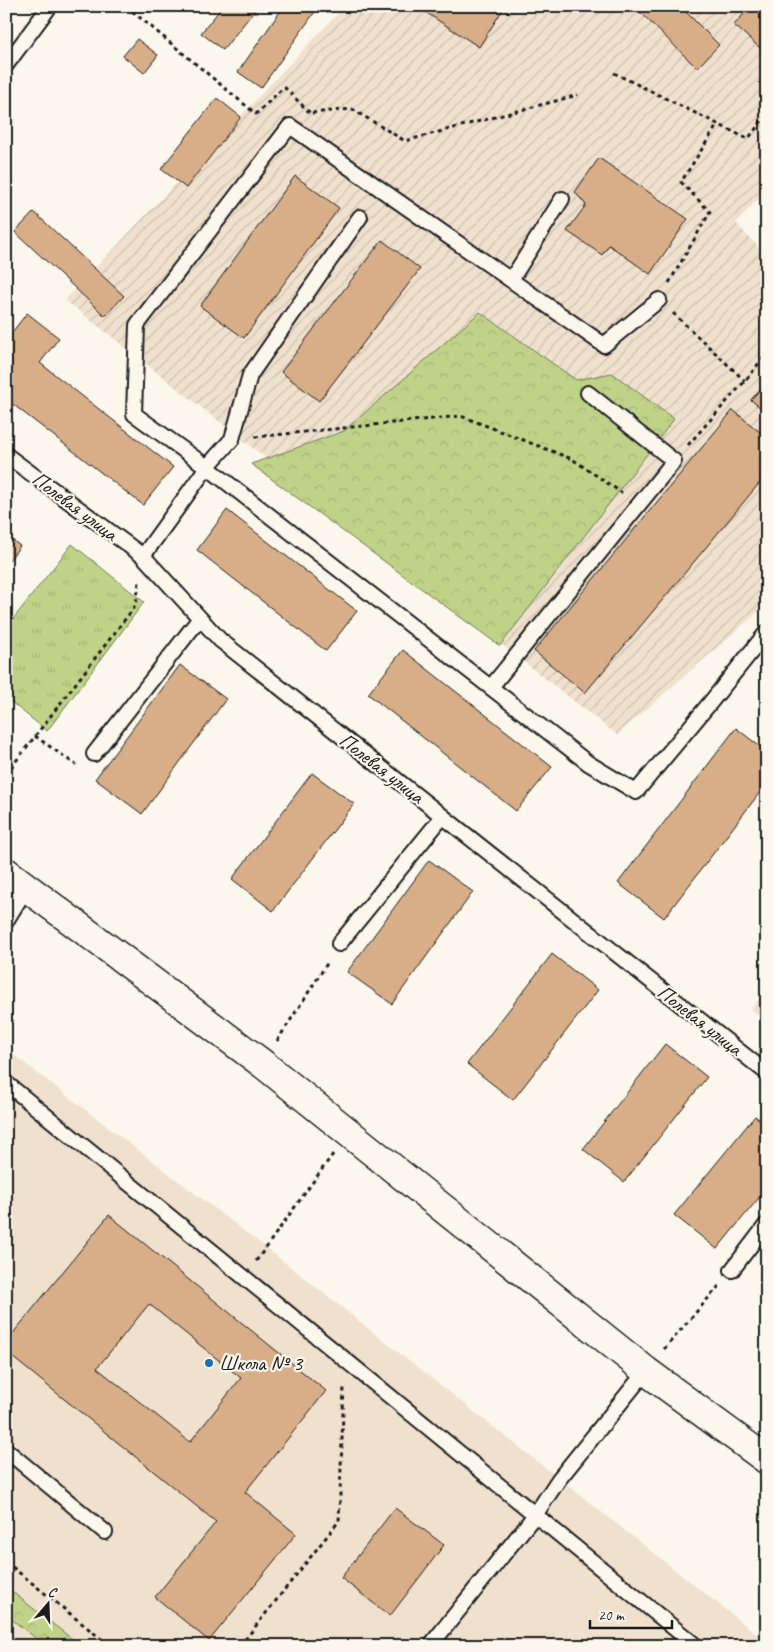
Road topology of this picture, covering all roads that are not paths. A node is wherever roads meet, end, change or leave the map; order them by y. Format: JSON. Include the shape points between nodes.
{"nodes":[{"id":1,"x":50,"y":6,"type":"edge"},
{"id":2,"x":6,"y":65,"type":"edge"},
{"id":3,"x":562,"y":199,"type":"dead end"},
{"id":4,"x":360,"y":217,"type":"dead end"},
{"id":5,"x":511,"y":280,"type":"junction"},
{"id":6,"x":659,"y":300,"type":"road end"},
{"id":7,"x":588,"y":393,"type":"dead end"},
{"id":8,"x":6,"y":455,"type":"edge"},
{"id":9,"x":207,"y":467,"type":"junction"},
{"id":10,"x":143,"y":556,"type":"junction"},
{"id":11,"x":200,"y":618,"type":"junction"},
{"id":12,"x":767,"y":632,"type":"edge"},
{"id":13,"x":491,"y":687,"type":"junction"},
{"id":14,"x":94,"y":754,"type":"road end"},
{"id":15,"x":443,"y":816,"type":"junction"},
{"id":16,"x":16,"y":880,"type":"edge"},
{"id":17,"x":6,"y":921,"type":"edge"},
{"id":18,"x":339,"y":944,"type":"road end"},
{"id":19,"x":767,"y":1073,"type":"edge"},
{"id":20,"x":6,"y":1082,"type":"edge"},
{"id":21,"x":767,"y":1224,"type":"edge"},
{"id":22,"x":732,"y":1270,"type":"road end"},
{"id":23,"x":646,"y":1371,"type":"junction"},
{"id":24,"x":6,"y":1450,"type":"edge"},
{"id":25,"x":767,"y":1460,"type":"edge"},
{"id":26,"x":535,"y":1515,"type":"junction"},
{"id":27,"x":104,"y":1532,"type":"dead end"},
{"id":28,"x":434,"y":1641,"type":"dead end"},
{"id":29,"x":696,"y":1646,"type":"edge"}],
"edges":[{"from":1,"to":2,"type":"lane"},
{"from":3,"to":5,"type":"lane"},
{"from":4,"to":9,"type":"lane","via":[[250,375],[232,439]]},
{"from":5,"to":6,"type":"lane","via":[[604,345]]},
{"from":5,"to":9,"type":"lane","via":[[290,126],[137,325],[134,414]]},
{"from":7,"to":13,"type":"lane","via":[[674,461]]},
{"from":8,"to":10,"type":"lane","name":"Полевая улица"},
{"from":9,"to":10,"type":"lane"},
{"from":9,"to":13,"type":"lane"},
{"from":10,"to":11,"type":"lane","name":"Полевая улица"},
{"from":11,"to":14,"type":"lane"},
{"from":11,"to":15,"type":"lane","name":"Полевая улица","via":[[220,640]]},
{"from":12,"to":13,"type":"lane","via":[[636,792],[588,762]]},
{"from":15,"to":18,"type":"lane"},
{"from":15,"to":19,"type":"lane","name":"Полевая улица"},
{"from":16,"to":17,"type":"lane"},
{"from":16,"to":23,"type":"street","via":[[263,1064]]},
{"from":20,"to":26,"type":"lane"},
{"from":21,"to":22,"type":"lane"},
{"from":23,"to":25,"type":"street"},
{"from":23,"to":26,"type":"lane","via":[[559,1479]]},
{"from":24,"to":27,"type":"lane"},
{"from":26,"to":28,"type":"lane"},
{"from":26,"to":29,"type":"lane"}]}
